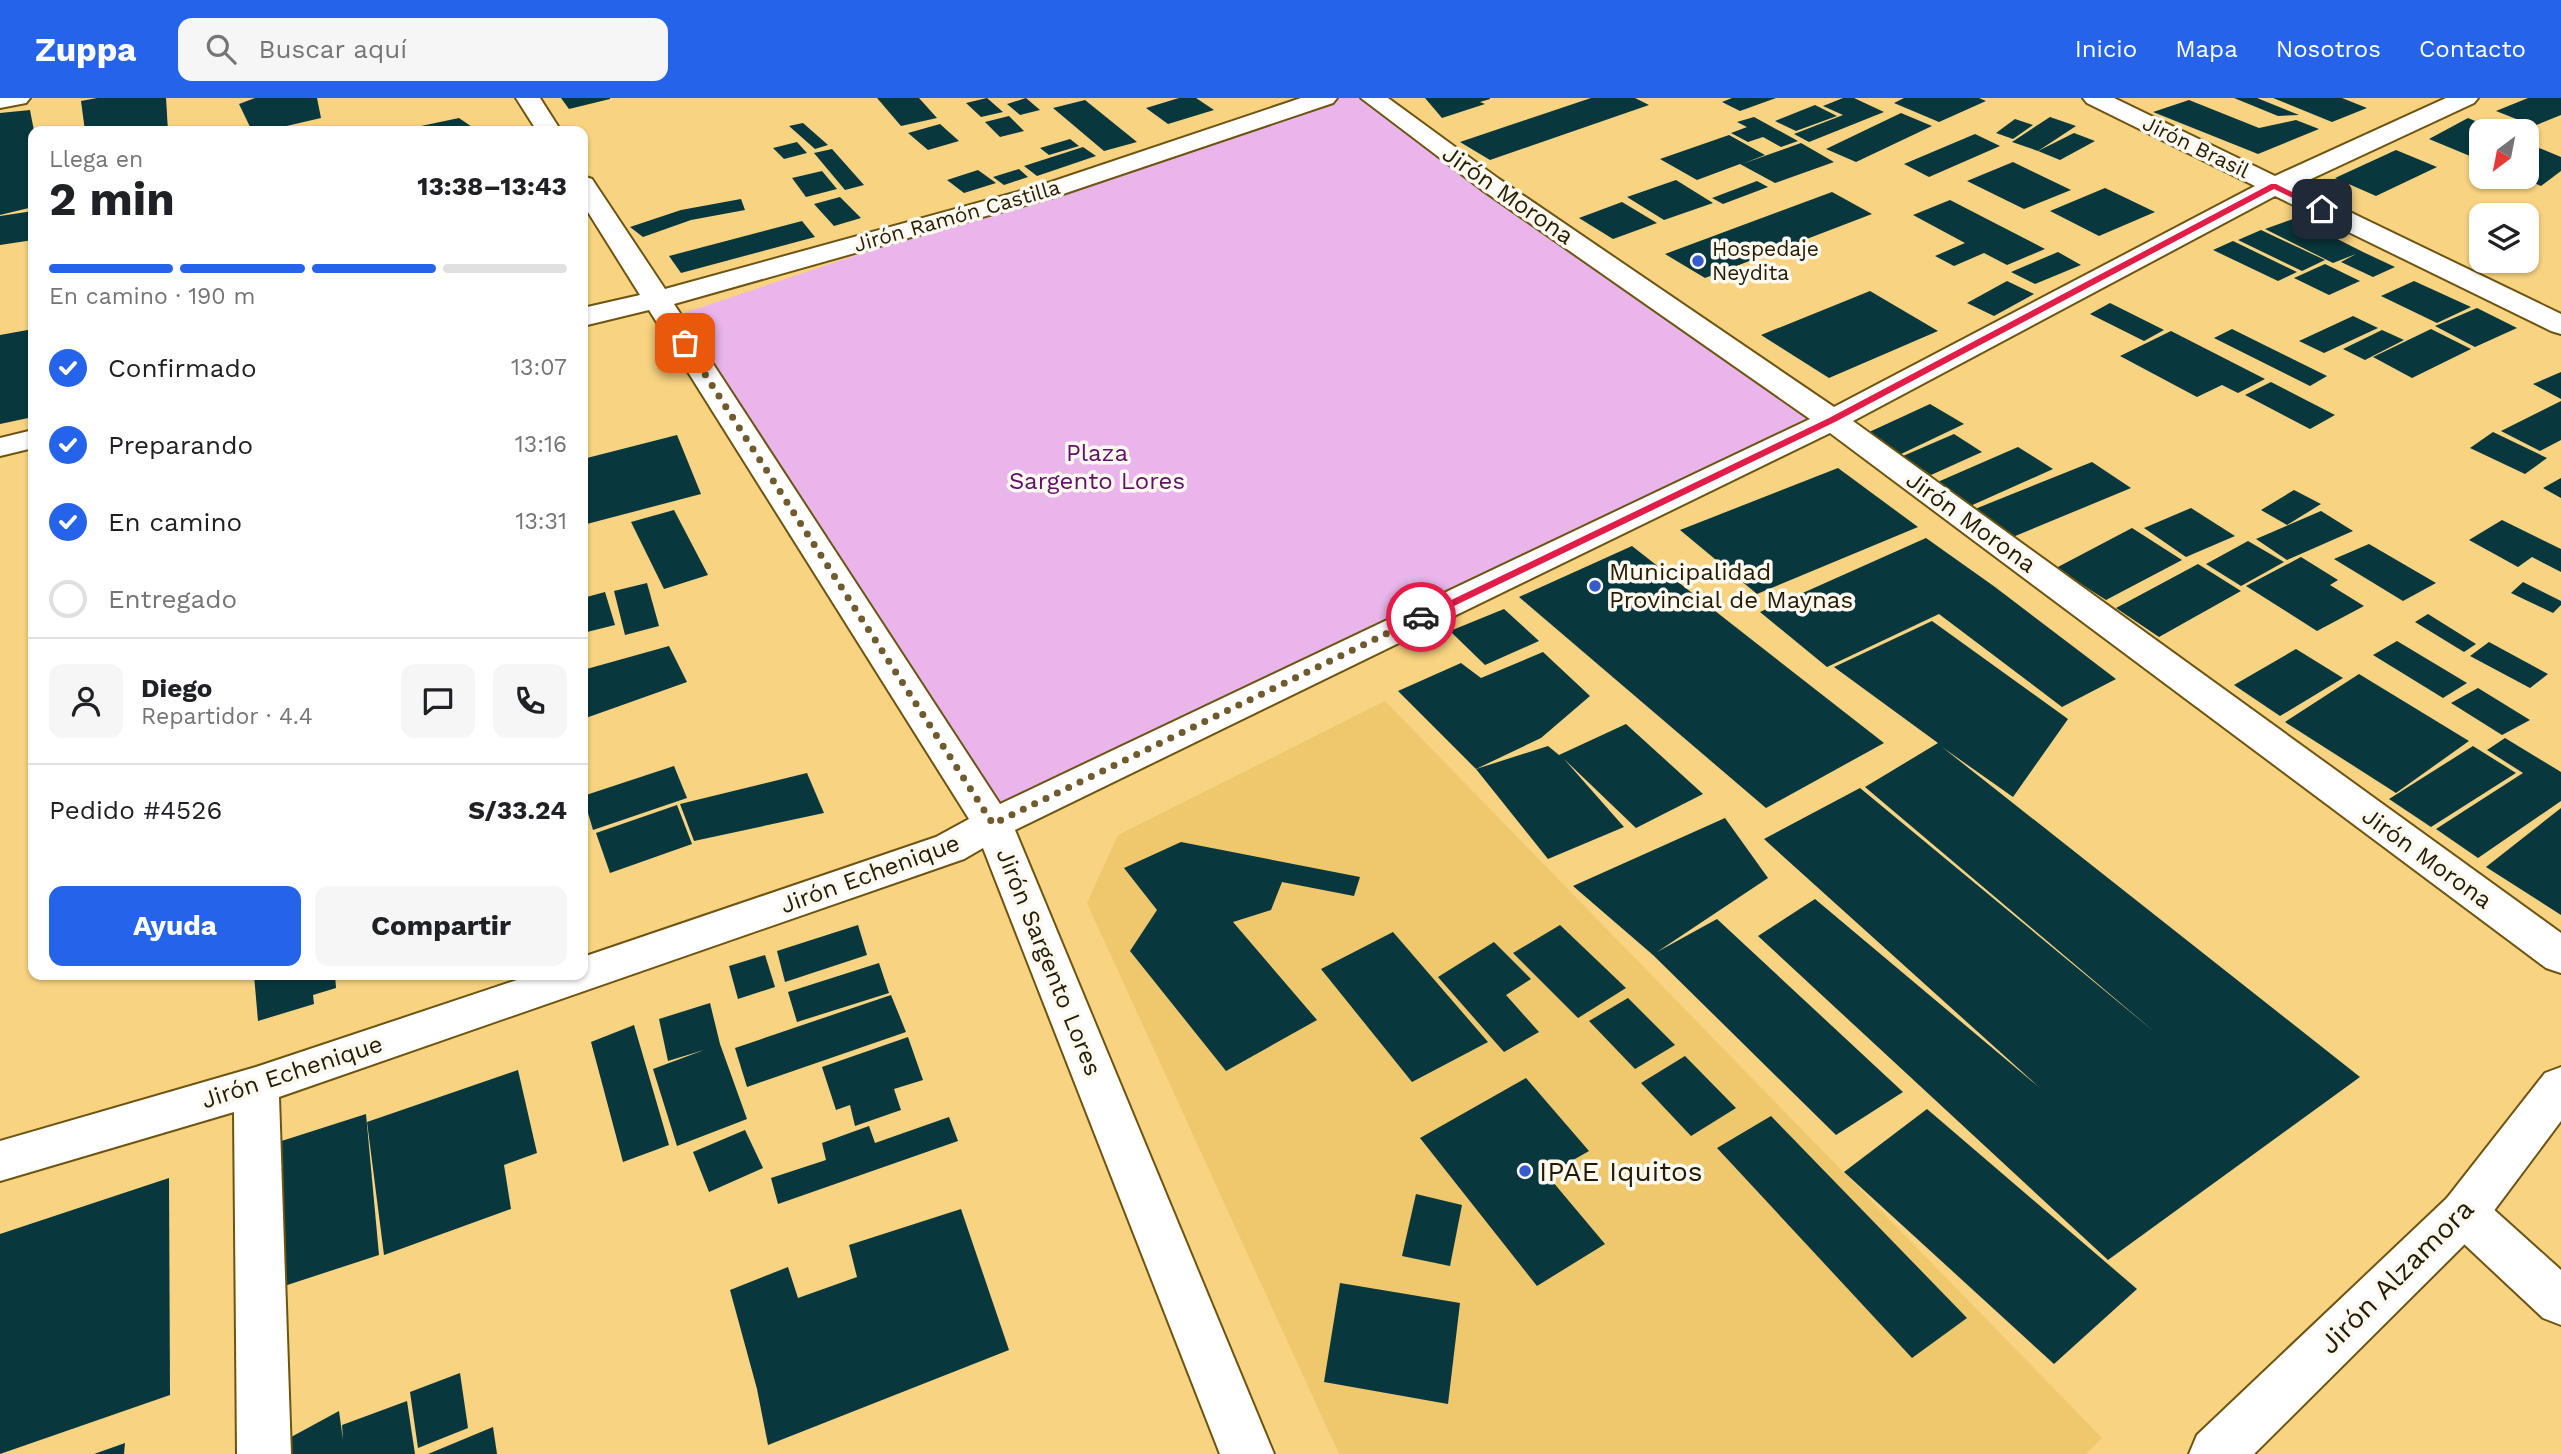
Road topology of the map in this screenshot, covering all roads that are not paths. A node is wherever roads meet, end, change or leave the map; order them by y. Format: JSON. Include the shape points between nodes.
{"nodes":[{"id":1,"x":19,"y":98,"type":"edge"},
{"id":2,"x":528,"y":98,"type":"edge"},
{"id":3,"x":1325,"y":98,"type":"edge"},
{"id":4,"x":1373,"y":98,"type":"edge"},
{"id":5,"x":2095,"y":98,"type":"edge"},
{"id":6,"x":2466,"y":98,"type":"edge"},
{"id":7,"x":0,"y":101,"type":"edge"},
{"id":8,"x":546,"y":126,"type":"edge"},
{"id":9,"x":2274,"y":186,"type":"junction"},
{"id":10,"x":588,"y":192,"type":"edge"},
{"id":11,"x":656,"y":300,"type":"junction"},
{"id":12,"x":588,"y":316,"type":"edge"},
{"id":13,"x":2561,"y":326,"type":"edge"},
{"id":14,"x":1832,"y":420,"type":"junction"},
{"id":15,"x":28,"y":440,"type":"edge"},
{"id":16,"x":0,"y":447,"type":"edge"},
{"id":17,"x":993,"y":824,"type":"junction"},
{"id":18,"x":2561,"y":956,"type":"edge"},
{"id":19,"x":588,"y":973,"type":"edge"},
{"id":20,"x":567,"y":980,"type":"edge"},
{"id":21,"x":256,"y":1086,"type":"junction"},
{"id":22,"x":2561,"y":1086,"type":"edge"},
{"id":23,"x":0,"y":1161,"type":"edge"},
{"id":24,"x":2463,"y":1213,"type":"junction"},
{"id":25,"x":2561,"y":1302,"type":"edge"},
{"id":26,"x":264,"y":1454,"type":"edge"},
{"id":27,"x":1247,"y":1454,"type":"edge"},
{"id":28,"x":2216,"y":1454,"type":"edge"}],
"edges":[{"from":1,"to":7,"type":"street"},
{"from":2,"to":8,"type":"street"},
{"from":3,"to":11,"type":"street","name":"Jirón Ramón Castilla","via":[[1048,191]]},
{"from":4,"to":14,"type":"street","name":"Jirón Morona"},
{"from":5,"to":9,"type":"street","name":"Jirón Brasil"},
{"from":6,"to":9,"type":"street","name":"Jirón Echenique"},
{"from":9,"to":13,"type":"street","name":"Jirón Brasil"},
{"from":9,"to":14,"type":"street","name":"Jirón Echenique"},
{"from":10,"to":11,"type":"street","name":"Jirón Sargento Lores"},
{"from":11,"to":12,"type":"street","name":"Jirón Ramón Castilla"},
{"from":11,"to":17,"type":"street","name":"Jirón Sargento Lores"},
{"from":14,"to":17,"type":"street","name":"Jirón Echenique"},
{"from":14,"to":18,"type":"street","name":"Jirón Morona"},
{"from":15,"to":16,"type":"street"},
{"from":17,"to":19,"type":"street","name":"Jirón Echenique","via":[[950,848]]},
{"from":17,"to":27,"type":"street","name":"Jirón Sargento Lores"},
{"from":20,"to":21,"type":"street","name":"Jirón Echenique"},
{"from":21,"to":23,"type":"street","name":"Jirón Echenique"},
{"from":21,"to":26,"type":"street"},
{"from":22,"to":24,"type":"street","name":"Jirón Alzamora"},
{"from":24,"to":25,"type":"street"},
{"from":24,"to":28,"type":"street","name":"Jirón Alzamora"}]}
